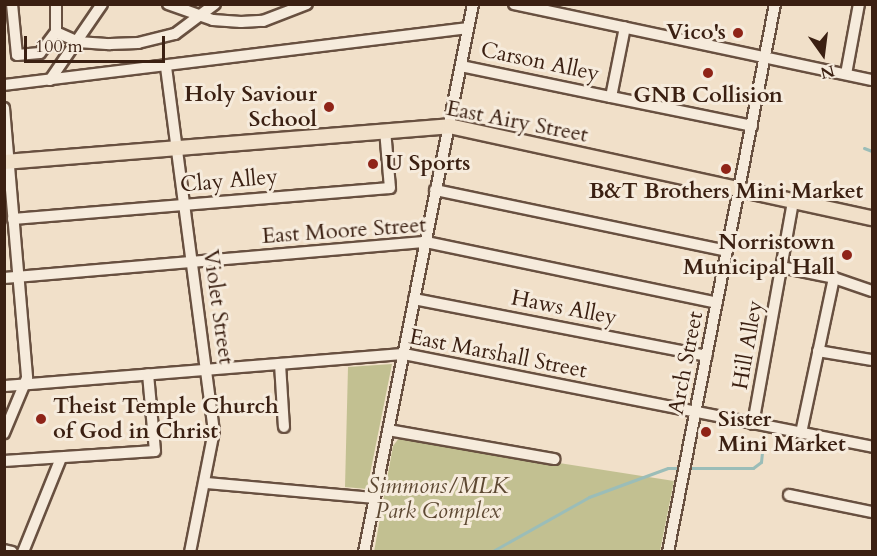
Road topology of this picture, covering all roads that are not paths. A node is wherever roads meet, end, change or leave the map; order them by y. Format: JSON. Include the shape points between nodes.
{"nodes":[{"id":1,"x":12,"y":4,"type":"edge"},
{"id":2,"x":56,"y":4,"type":"edge"},
{"id":3,"x":102,"y":4,"type":"edge"},
{"id":4,"x":168,"y":4,"type":"edge"},
{"id":5,"x":215,"y":4,"type":"edge"},
{"id":6,"x":473,"y":4,"type":"edge"},
{"id":7,"x":514,"y":4,"type":"edge"},
{"id":8,"x":775,"y":4,"type":"edge"},
{"id":9,"x":859,"y":4,"type":"edge"},
{"id":10,"x":304,"y":5,"type":"edge"},
{"id":11,"x":201,"y":16,"type":"junction"},
{"id":12,"x":625,"y":27,"type":"junction"},
{"id":13,"x":468,"y":28,"type":"junction"},
{"id":14,"x":56,"y":32,"type":"junction"},
{"id":15,"x":78,"y":42,"type":"junction"},
{"id":16,"x":764,"y":56,"type":"junction"},
{"id":17,"x":461,"y":66,"type":"junction"},
{"id":18,"x":166,"y":67,"type":"junction"},
{"id":19,"x":846,"y":74,"type":"junction"},
{"id":20,"x":50,"y":80,"type":"junction"},
{"id":21,"x":873,"y":80,"type":"edge"},
{"id":22,"x":4,"y":85,"type":"edge"},
{"id":23,"x":611,"y":97,"type":"junction"},
{"id":24,"x":4,"y":108,"type":"edge"},
{"id":25,"x":449,"y":126,"type":"junction"},
{"id":26,"x":752,"y":126,"type":"junction"},
{"id":27,"x":385,"y":130,"type":"junction"},
{"id":28,"x":177,"y":147,"type":"junction"},
{"id":29,"x":7,"y":162,"type":"edge"},
{"id":30,"x":8,"y":182,"type":"edge"},
{"id":31,"x":435,"y":190,"type":"junction"},
{"id":32,"x":739,"y":190,"type":"junction"},
{"id":33,"x":793,"y":202,"type":"junction"},
{"id":34,"x":184,"y":204,"type":"junction"},
{"id":35,"x":873,"y":218,"type":"edge"},
{"id":36,"x":13,"y":219,"type":"junction"},
{"id":37,"x":426,"y":242,"type":"junction"},
{"id":38,"x":727,"y":250,"type":"junction"},
{"id":39,"x":192,"y":262,"type":"junction"},
{"id":40,"x":781,"y":267,"type":"junction"},
{"id":41,"x":18,"y":277,"type":"junction"},
{"id":42,"x":4,"y":278,"type":"edge"},
{"id":43,"x":834,"y":278,"type":"junction"},
{"id":44,"x":873,"y":291,"type":"edge"},
{"id":45,"x":414,"y":299,"type":"junction"},
{"id":46,"x":717,"y":303,"type":"junction"},
{"id":47,"x":818,"y":351,"type":"junction"},
{"id":48,"x":404,"y":354,"type":"junction"},
{"id":49,"x":706,"y":356,"type":"junction"},
{"id":50,"x":873,"y":360,"type":"edge"},
{"id":51,"x":280,"y":364,"type":"junction"},
{"id":52,"x":208,"y":370,"type":"junction"},
{"id":53,"x":148,"y":374,"type":"junction"},
{"id":54,"x":4,"y":386,"type":"edge"},
{"id":55,"x":25,"y":386,"type":"junction"},
{"id":56,"x":696,"y":412,"type":"junction"},
{"id":57,"x":753,"y":424,"type":"junction"},
{"id":58,"x":284,"y":427,"type":"dead end"},
{"id":59,"x":388,"y":430,"type":"junction"},
{"id":60,"x":4,"y":433,"type":"edge"},
{"id":61,"x":801,"y":433,"type":"junction"},
{"id":62,"x":873,"y":447,"type":"edge"},
{"id":63,"x":61,"y":458,"type":"junction"},
{"id":64,"x":554,"y":459,"type":"dead end"},
{"id":65,"x":4,"y":461,"type":"edge"},
{"id":66,"x":206,"y":483,"type":"junction"},
{"id":67,"x":789,"y":495,"type":"dead end"},
{"id":68,"x":373,"y":498,"type":"junction"},
{"id":69,"x":873,"y":512,"type":"edge"},
{"id":70,"x":4,"y":550,"type":"edge"},
{"id":71,"x":12,"y":552,"type":"edge"},
{"id":72,"x":23,"y":552,"type":"edge"},
{"id":73,"x":190,"y":552,"type":"edge"},
{"id":74,"x":364,"y":552,"type":"edge"},
{"id":75,"x":668,"y":552,"type":"edge"}],
"edges":[{"from":1,"to":14,"type":"street","via":[[17,55],[40,53]]},
{"from":2,"to":14,"type":"street"},
{"from":3,"to":15,"type":"street"},
{"from":4,"to":11,"type":"street"},
{"from":5,"to":11,"type":"street"},
{"from":6,"to":13,"type":"street"},
{"from":7,"to":12,"type":"street"},
{"from":8,"to":16,"type":"street","name":"Arch Street"},
{"from":9,"to":19,"type":"street"},
{"from":10,"to":11,"type":"street","via":[[263,21],[213,21]]},
{"from":11,"to":15,"type":"street","via":[[175,33],[138,43]]},
{"from":12,"to":16,"type":"street"},
{"from":12,"to":23,"type":"street","name":"Carson Alley"},
{"from":13,"to":17,"type":"street"},
{"from":13,"to":18,"type":"street"},
{"from":14,"to":15,"type":"street"},
{"from":15,"to":20,"type":"street"},
{"from":16,"to":19,"type":"street"},
{"from":16,"to":26,"type":"street","name":"Arch Street"},
{"from":17,"to":23,"type":"street","name":"Carson Alley"},
{"from":17,"to":25,"type":"street"},
{"from":18,"to":20,"type":"street"},
{"from":18,"to":28,"type":"street","name":"Violet Street"},
{"from":19,"to":21,"type":"street"},
{"from":20,"to":22,"type":"street"},
{"from":23,"to":26,"type":"street","name":"Carson Alley"},
{"from":24,"to":29,"type":"street"},
{"from":25,"to":27,"type":"main road","name":"East Airy Street"},
{"from":25,"to":31,"type":"street"},
{"from":25,"to":32,"type":"main road","name":"East Airy Street"},
{"from":26,"to":32,"type":"street","name":"Arch Street"},
{"from":27,"to":28,"type":"main road","name":"East Airy Street"},
{"from":27,"to":34,"type":"street","name":"Clay Alley","via":[[390,188]]},
{"from":28,"to":29,"type":"main road","name":"East Airy Street"},
{"from":28,"to":34,"type":"street","name":"Violet Street"},
{"from":29,"to":30,"type":"street"},
{"from":30,"to":36,"type":"street"},
{"from":31,"to":37,"type":"street"},
{"from":31,"to":38,"type":"street"},
{"from":32,"to":33,"type":"main road","name":"East Airy Street"},
{"from":32,"to":38,"type":"street","name":"Arch Street"},
{"from":33,"to":35,"type":"main road","name":"East Airy Street"},
{"from":33,"to":40,"type":"street","name":"Hill Alley"},
{"from":34,"to":36,"type":"street","name":"Clay Alley"},
{"from":34,"to":39,"type":"street","name":"Violet Street"},
{"from":36,"to":41,"type":"street"},
{"from":37,"to":39,"type":"street","name":"East Moore Street"},
{"from":37,"to":45,"type":"street"},
{"from":37,"to":46,"type":"street","name":"East Moore Street"},
{"from":38,"to":46,"type":"street","name":"Arch Street"},
{"from":39,"to":41,"type":"street","name":"East Moore Street"},
{"from":39,"to":52,"type":"street","name":"Violet Street"},
{"from":40,"to":43,"type":"street"},
{"from":40,"to":57,"type":"street","name":"Hill Alley"},
{"from":41,"to":42,"type":"street","name":"East Moore Street"},
{"from":41,"to":55,"type":"street"},
{"from":43,"to":44,"type":"street"},
{"from":43,"to":47,"type":"street"},
{"from":45,"to":48,"type":"street"},
{"from":45,"to":49,"type":"street","name":"Haws Alley"},
{"from":46,"to":49,"type":"street","name":"Arch Street"},
{"from":47,"to":50,"type":"street"},
{"from":47,"to":61,"type":"street"},
{"from":48,"to":51,"type":"street","name":"East Marshall Street"},
{"from":48,"to":56,"type":"street","name":"East Marshall Street"},
{"from":48,"to":59,"type":"street"},
{"from":49,"to":56,"type":"street","name":"Arch Street"},
{"from":51,"to":52,"type":"street","name":"East Marshall Street"},
{"from":51,"to":58,"type":"street"},
{"from":52,"to":53,"type":"street","name":"East Marshall Street"},
{"from":52,"to":66,"type":"street","name":"Violet Street","via":[[214,431]]},
{"from":53,"to":55,"type":"street","name":"East Marshall Street"},
{"from":53,"to":63,"type":"street","via":[[154,451]]},
{"from":54,"to":55,"type":"street","name":"East Marshall Street"},
{"from":55,"to":60,"type":"street"},
{"from":56,"to":57,"type":"street","name":"East Marshall Street"},
{"from":56,"to":75,"type":"street","name":"Arch Street"},
{"from":57,"to":61,"type":"street","name":"East Marshall Street"},
{"from":59,"to":64,"type":"street"},
{"from":59,"to":68,"type":"street"},
{"from":61,"to":62,"type":"street","name":"East Marshall Street"},
{"from":63,"to":65,"type":"street"},
{"from":63,"to":72,"type":"street"},
{"from":66,"to":68,"type":"street"},
{"from":66,"to":73,"type":"street","name":"Violet Street"},
{"from":67,"to":69,"type":"street"},
{"from":68,"to":74,"type":"street"},
{"from":70,"to":71,"type":"street"}]}
